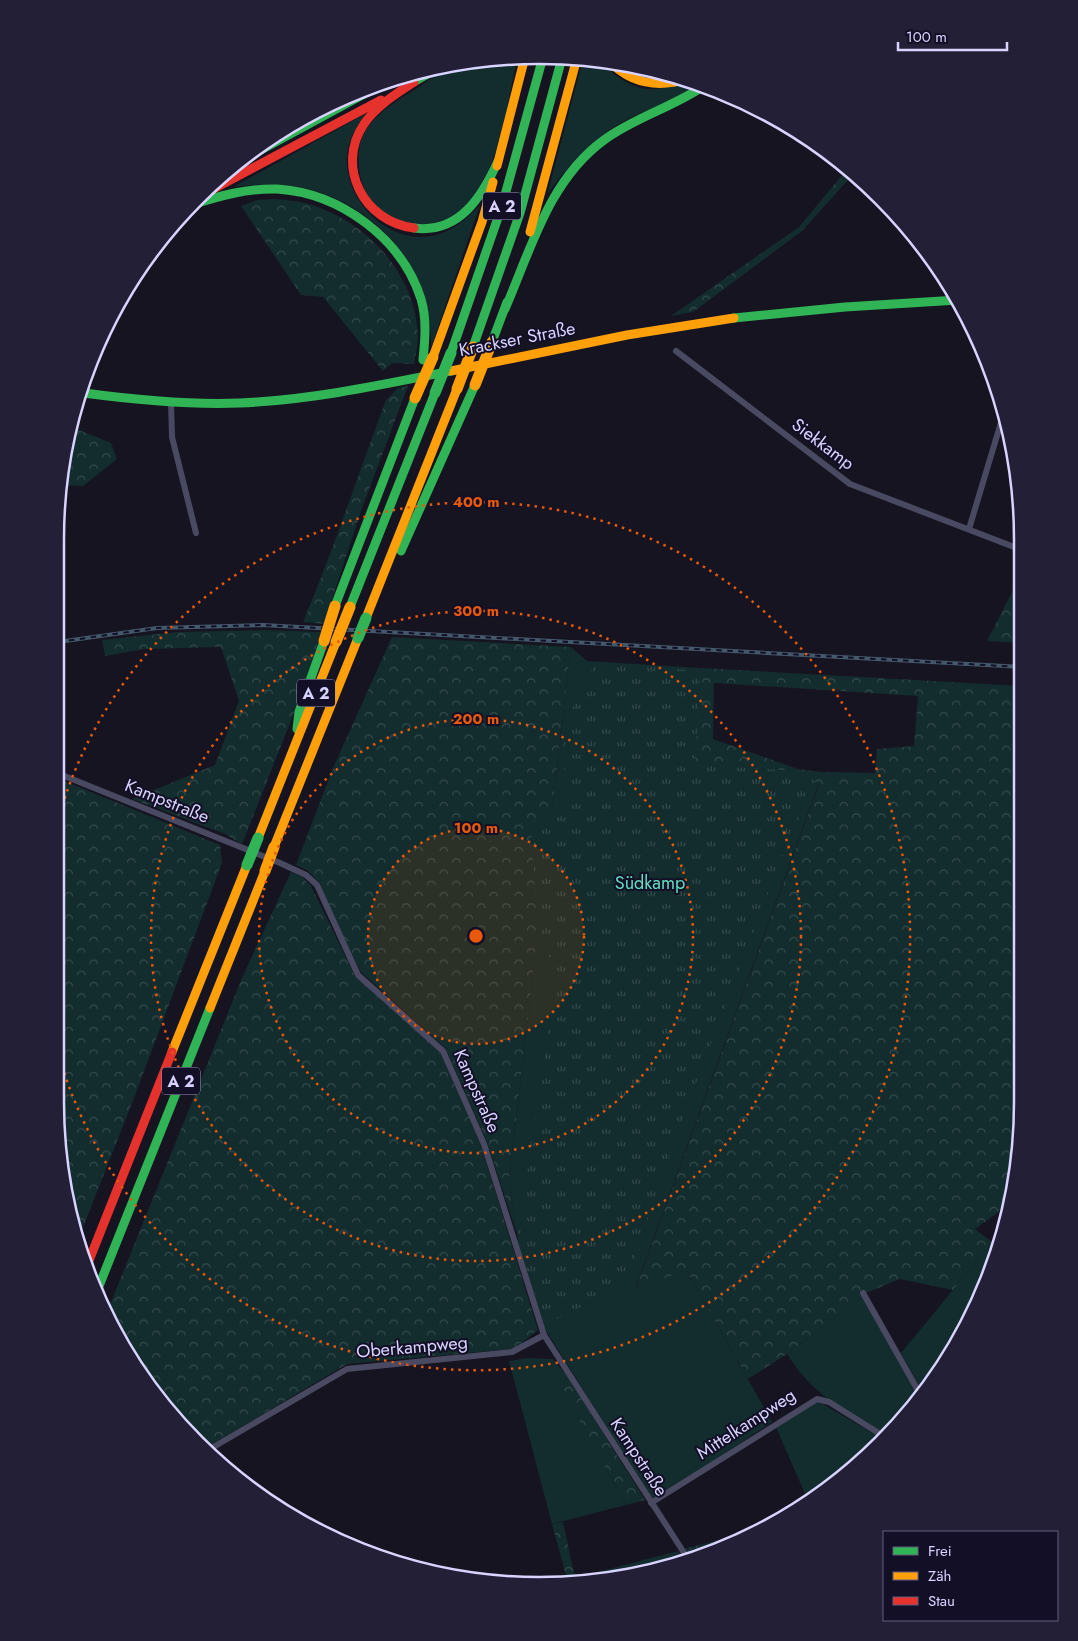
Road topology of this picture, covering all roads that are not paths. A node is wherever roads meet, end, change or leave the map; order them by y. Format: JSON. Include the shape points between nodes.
{"nodes":[{"id":1,"x":541,"y":64,"type":"edge"},
{"id":2,"x":523,"y":65,"type":"edge"},
{"id":3,"x":560,"y":65,"type":"edge"},
{"id":4,"x":575,"y":65,"type":"edge"},
{"id":5,"x":620,"y":71,"type":"edge"},
{"id":6,"x":418,"y":79,"type":"edge"},
{"id":7,"x":414,"y":82,"type":"junction"},
{"id":8,"x":672,"y":83,"type":"edge"},
{"id":9,"x":698,"y":91,"type":"edge"},
{"id":10,"x":328,"y":114,"type":"edge"},
{"id":11,"x":291,"y":134,"type":"edge"},
{"id":12,"x":498,"y":161,"type":"junction"},
{"id":13,"x":224,"y":184,"type":"edge"},
{"id":14,"x":204,"y":202,"type":"edge"},
{"id":15,"x":951,"y":300,"type":"edge"},
{"id":16,"x":505,"y":309,"type":"junction"},
{"id":17,"x":676,"y":351,"type":"dead end"},
{"id":18,"x":428,"y":358,"type":"junction"},
{"id":19,"x":87,"y":393,"type":"edge"},
{"id":20,"x":171,"y":402,"type":"junction"},
{"id":21,"x":1000,"y":425,"type":"edge"},
{"id":22,"x":969,"y":529,"type":"junction"},
{"id":23,"x":196,"y":533,"type":"dead end"},
{"id":24,"x":1014,"y":547,"type":"edge"},
{"id":25,"x":387,"y":565,"type":"junction"},
{"id":26,"x":330,"y":641,"type":"junction"},
{"id":27,"x":64,"y":776,"type":"edge"},
{"id":28,"x":90,"y":1258,"type":"edge"},
{"id":29,"x":100,"y":1284,"type":"edge"},
{"id":30,"x":863,"y":1293,"type":"dead end"},
{"id":31,"x":544,"y":1335,"type":"junction"},
{"id":32,"x":917,"y":1389,"type":"edge"},
{"id":33,"x":879,"y":1434,"type":"edge"},
{"id":34,"x":213,"y":1447,"type":"edge"},
{"id":35,"x":651,"y":1502,"type":"junction"},
{"id":36,"x":685,"y":1554,"type":"edge"}],
"edges":[{"from":1,"to":26,"type":"main road","number":"A 2","bridge":true,"via":[[508,186],[475,288],[350,607]]},
{"from":2,"to":12,"type":"main road"},
{"from":3,"to":25,"type":"main road","number":"A 2","bridge":true,"via":[[520,213],[473,347]]},
{"from":4,"to":16,"type":"main road","via":[[544,183]]},
{"from":5,"to":8,"type":"main road","via":[[640,82]]},
{"from":6,"to":7,"type":"main road"},
{"from":7,"to":12,"type":"main road","via":[[376,110],[354,145],[352,169],[355,180],[372,210],[399,228],[437,229],[448,225],[480,198]]},
{"from":7,"to":13,"type":"main road"},
{"from":9,"to":16,"type":"main road","via":[[619,130],[580,161],[546,210]]},
{"from":10,"to":11,"type":"main road"},
{"from":12,"to":18,"type":"main road","via":[[482,222]]},
{"from":14,"to":18,"type":"main road","via":[[239,192],[266,189],[311,194],[352,213],[382,235],[407,268],[422,308]]},
{"from":15,"to":20,"type":"main road","name":"Krackser Straße","via":[[745,316],[284,400]]},
{"from":16,"to":25,"type":"main road","bridge":true,"via":[[400,553]]},
{"from":17,"to":22,"type":"street","name":"Siekkamp","via":[[850,484]]},
{"from":18,"to":26,"type":"main road","bridge":true,"via":[[335,606]]},
{"from":19,"to":20,"type":"main road","name":"Krackser Straße"},
{"from":20,"to":23,"type":"street","via":[[172,437]]},
{"from":21,"to":22,"type":"street"},
{"from":22,"to":24,"type":"street","name":"Siekkamp"},
{"from":25,"to":29,"type":"main road","number":"A 2","bridge":true},
{"from":26,"to":28,"type":"main road","number":"A 2","bridge":true,"via":[[295,743]]},
{"from":27,"to":31,"type":"street","name":"Kampstraße","via":[[280,863],[306,875],[316,885],[358,975],[443,1051],[484,1144]]},
{"from":30,"to":32,"type":"street"},
{"from":31,"to":34,"type":"street","name":"Oberkampweg","via":[[512,1352],[347,1369]]},
{"from":31,"to":35,"type":"street","name":"Kampstraße"},
{"from":33,"to":35,"type":"street","name":"Mittelkampweg","via":[[829,1402],[817,1399]]},
{"from":35,"to":36,"type":"street","name":"Kampstraße"}]}
